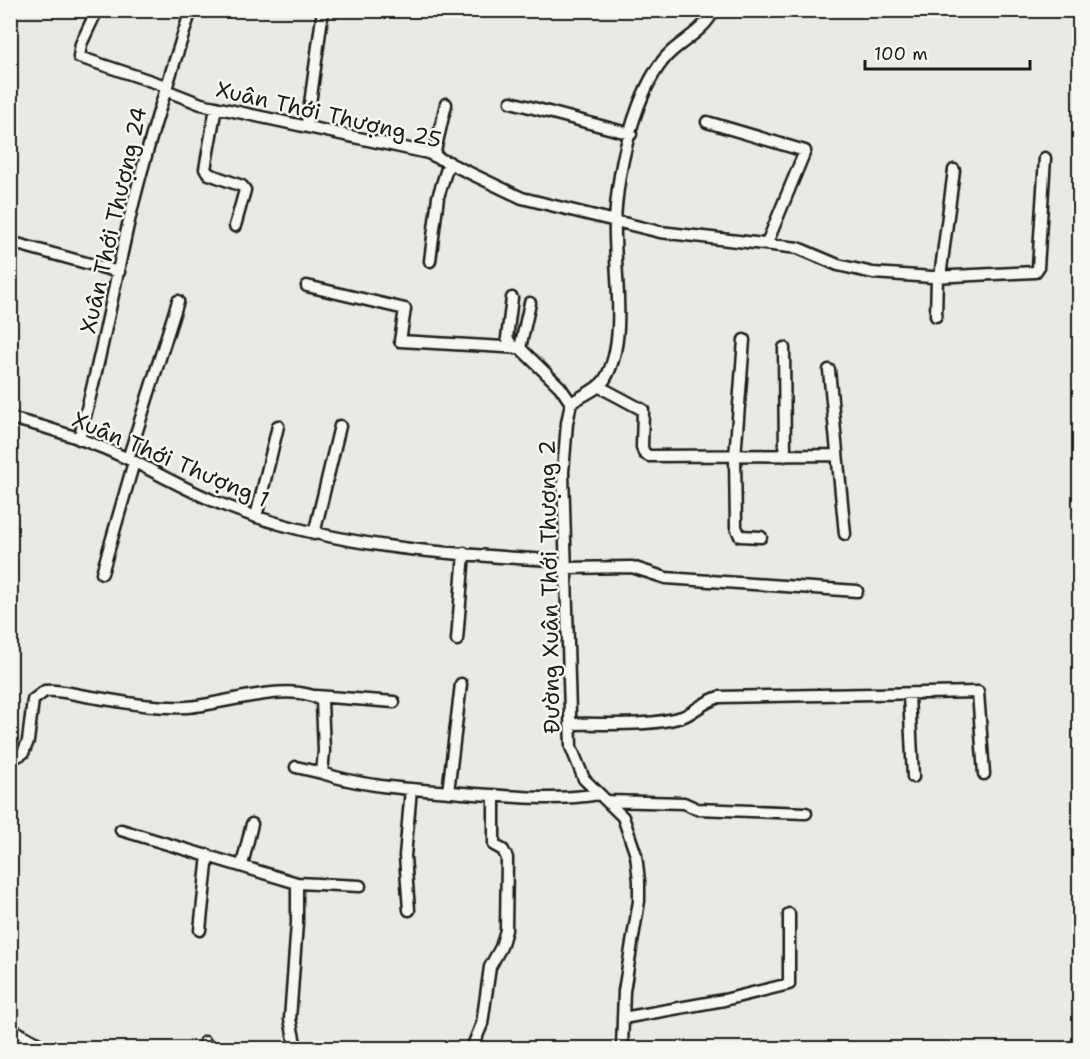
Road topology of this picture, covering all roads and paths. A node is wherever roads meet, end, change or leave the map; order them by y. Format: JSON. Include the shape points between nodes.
{"nodes":[{"id":1,"x":97,"y":10,"type":"edge"},
{"id":2,"x":190,"y":10,"type":"edge"},
{"id":3,"x":323,"y":10,"type":"edge"},
{"id":4,"x":714,"y":10,"type":"edge"},
{"id":5,"x":166,"y":88,"type":"junction"},
{"id":6,"x":511,"y":102,"type":"dead end"},
{"id":7,"x":446,"y":104,"type":"dead end"},
{"id":8,"x":216,"y":107,"type":"junction"},
{"id":9,"x":707,"y":122,"type":"dead end"},
{"id":10,"x":307,"y":125,"type":"junction"},
{"id":11,"x":631,"y":134,"type":"junction"},
{"id":12,"x":434,"y":155,"type":"junction"},
{"id":13,"x":1045,"y":158,"type":"dead end"},
{"id":14,"x":449,"y":162,"type":"junction"},
{"id":15,"x":954,"y":170,"type":"dead end"},
{"id":16,"x":615,"y":222,"type":"junction"},
{"id":17,"x":235,"y":226,"type":"dead end"},
{"id":18,"x":10,"y":242,"type":"edge"},
{"id":19,"x":767,"y":243,"type":"junction"},
{"id":20,"x":430,"y":261,"type":"dead end"},
{"id":21,"x":119,"y":272,"type":"junction"},
{"id":22,"x":939,"y":277,"type":"junction"},
{"id":23,"x":307,"y":286,"type":"dead end"},
{"id":24,"x":512,"y":298,"type":"dead end"},
{"id":25,"x":178,"y":301,"type":"dead end"},
{"id":26,"x":530,"y":303,"type":"dead end"},
{"id":27,"x":936,"y":316,"type":"dead end"},
{"id":28,"x":744,"y":340,"type":"dead end"},
{"id":29,"x":517,"y":348,"type":"junction"},
{"id":30,"x":784,"y":348,"type":"dead end"},
{"id":31,"x":829,"y":370,"type":"dead end"},
{"id":32,"x":598,"y":386,"type":"junction"},
{"id":33,"x":571,"y":403,"type":"junction"},
{"id":34,"x":10,"y":418,"type":"edge"},
{"id":35,"x":278,"y":426,"type":"dead end"},
{"id":36,"x":340,"y":426,"type":"dead end"},
{"id":37,"x":79,"y":439,"type":"junction"},
{"id":38,"x":837,"y":455,"type":"junction"},
{"id":39,"x":784,"y":456,"type":"junction"},
{"id":40,"x":735,"y":457,"type":"junction"},
{"id":41,"x":131,"y":461,"type":"junction"},
{"id":42,"x":256,"y":517,"type":"junction"},
{"id":43,"x":314,"y":534,"type":"junction"},
{"id":44,"x":845,"y":534,"type":"dead end"},
{"id":45,"x":761,"y":537,"type":"dead end"},
{"id":46,"x":464,"y":554,"type":"junction"},
{"id":47,"x":564,"y":568,"type":"junction"},
{"id":48,"x":102,"y":573,"type":"dead end"},
{"id":49,"x":857,"y":591,"type":"dead end"},
{"id":50,"x":457,"y":640,"type":"dead end"},
{"id":51,"x":461,"y":684,"type":"dead end"},
{"id":52,"x":909,"y":695,"type":"junction"},
{"id":53,"x":315,"y":696,"type":"junction"},
{"id":54,"x":394,"y":702,"type":"dead end"},
{"id":55,"x":570,"y":724,"type":"junction"},
{"id":56,"x":10,"y":760,"type":"edge"},
{"id":57,"x":296,"y":767,"type":"dead end"},
{"id":58,"x":322,"y":773,"type":"junction"},
{"id":59,"x":984,"y":774,"type":"dead end"},
{"id":60,"x":913,"y":777,"type":"dead end"},
{"id":61,"x":411,"y":789,"type":"junction"},
{"id":62,"x":448,"y":792,"type":"junction"},
{"id":63,"x":494,"y":796,"type":"junction"},
{"id":64,"x":603,"y":798,"type":"junction"},
{"id":65,"x":806,"y":813,"type":"dead end"},
{"id":66,"x":252,"y":824,"type":"dead end"},
{"id":67,"x":121,"y":831,"type":"dead end"},
{"id":68,"x":208,"y":855,"type":"junction"},
{"id":69,"x":242,"y":866,"type":"junction"},
{"id":70,"x":297,"y":883,"type":"junction"},
{"id":71,"x":360,"y":886,"type":"dead end"},
{"id":72,"x":409,"y":910,"type":"dead end"},
{"id":73,"x":789,"y":915,"type":"dead end"},
{"id":74,"x":200,"y":930,"type":"dead end"},
{"id":75,"x":622,"y":1018,"type":"junction"},
{"id":76,"x":10,"y":1028,"type":"edge"},
{"id":77,"x":46,"y":1048,"type":"edge"},
{"id":78,"x":296,"y":1048,"type":"edge"},
{"id":79,"x":472,"y":1048,"type":"edge"},
{"id":80,"x":622,"y":1048,"type":"edge"}],
"edges":[{"from":1,"to":5,"type":"street","name":"Xuân Thới Thượng 25","via":[[79,57]]},
{"from":2,"to":5,"type":"street","name":"Xuân Thới Thượng 24"},
{"from":3,"to":10,"type":"street"},
{"from":4,"to":11,"type":"street","via":[[700,30],[670,52],[658,68],[639,106]]},
{"from":5,"to":8,"type":"street","name":"Xuân Thới Thượng 25"},
{"from":5,"to":21,"type":"street","name":"Xuân Thới Thượng 24","via":[[148,146]]},
{"from":6,"to":11,"type":"street"},
{"from":7,"to":12,"type":"street"},
{"from":8,"to":10,"type":"street","name":"Xuân Thới Thượng 25"},
{"from":8,"to":17,"type":"street","via":[[205,169],[245,190]]},
{"from":9,"to":19,"type":"street","via":[[805,151]]},
{"from":10,"to":12,"type":"street","name":"Xuân Thới Thượng 25"},
{"from":11,"to":16,"type":"street","via":[[618,185]]},
{"from":12,"to":14,"type":"street","name":"Xuân Thới Thượng 25"},
{"from":13,"to":22,"type":"street","name":"Xuân Thới Thượng 25","via":[[1036,271]]},
{"from":14,"to":16,"type":"street","name":"Xuân Thới Thượng 25","via":[[522,198]]},
{"from":14,"to":20,"type":"street","via":[[438,197]]},
{"from":15,"to":22,"type":"street"},
{"from":16,"to":19,"type":"street","name":"Xuân Thới Thượng 25","via":[[693,238]]},
{"from":16,"to":32,"type":"street","via":[[614,349],[609,372]]},
{"from":18,"to":21,"type":"street"},
{"from":19,"to":22,"type":"street","name":"Xuân Thới Thượng 25","via":[[798,248],[860,271]]},
{"from":21,"to":37,"type":"street","name":"Xuân Thới Thượng 24"},
{"from":22,"to":27,"type":"street"},
{"from":23,"to":29,"type":"street","via":[[405,309],[400,341]]},
{"from":24,"to":29,"type":"street","via":[[507,338]]},
{"from":25,"to":41,"type":"street"},
{"from":26,"to":29,"type":"street"},
{"from":28,"to":40,"type":"street"},
{"from":29,"to":33,"type":"street","via":[[560,387]]},
{"from":30,"to":39,"type":"street"},
{"from":31,"to":38,"type":"street"},
{"from":32,"to":33,"type":"street"},
{"from":32,"to":40,"type":"street","via":[[643,410],[642,447],[649,456]]},
{"from":33,"to":47,"type":"street","name":"Đường Xuân Thới Thượng 2","via":[[563,472]]},
{"from":34,"to":37,"type":"street","name":"Xuân Thới Thượng 1"},
{"from":35,"to":42,"type":"street"},
{"from":36,"to":43,"type":"street"},
{"from":37,"to":41,"type":"street","name":"Xuân Thới Thượng 1"},
{"from":38,"to":39,"type":"street"},
{"from":38,"to":44,"type":"street"},
{"from":39,"to":40,"type":"street"},
{"from":40,"to":45,"type":"street","via":[[737,533]]},
{"from":41,"to":42,"type":"street","name":"Xuân Thới Thượng 1","via":[[197,494]]},
{"from":41,"to":48,"type":"street"},
{"from":42,"to":43,"type":"street","name":"Xuân Thới Thượng 1"},
{"from":43,"to":46,"type":"street","name":"Xuân Thới Thượng 1"},
{"from":46,"to":47,"type":"street","name":"Xuân Thới Thượng 1","via":[[551,560]]},
{"from":46,"to":50,"type":"street"},
{"from":47,"to":49,"type":"street","name":"Xuân Thới Thượng 1","via":[[632,567],[666,578]]},
{"from":47,"to":55,"type":"street","name":"Đường Xuân Thới Thượng 2"},
{"from":51,"to":62,"type":"street"},
{"from":52,"to":55,"type":"street","via":[[719,697],[703,702],[686,716],[668,720]]},
{"from":52,"to":59,"type":"street","via":[[978,692]]},
{"from":52,"to":60,"type":"street"},
{"from":53,"to":54,"type":"street"},
{"from":53,"to":56,"type":"street","via":[[288,692],[188,707],[45,691],[33,700],[23,753]]},
{"from":53,"to":58,"type":"street","via":[[322,702]]},
{"from":55,"to":64,"type":"street","name":"Đường Xuân Thới Thượng 2","via":[[571,747],[584,779]]},
{"from":57,"to":58,"type":"street"},
{"from":58,"to":61,"type":"street","via":[[353,782]]},
{"from":61,"to":62,"type":"street"},
{"from":61,"to":72,"type":"street","via":[[405,836]]},
{"from":62,"to":63,"type":"street"},
{"from":63,"to":64,"type":"street"},
{"from":63,"to":79,"type":"street","via":[[494,845],[507,858],[506,930],[490,967],[482,1024]]},
{"from":64,"to":65,"type":"street","via":[[684,803],[697,809]]},
{"from":64,"to":75,"type":"street","name":"Đường Xuân Thới Thượng 2","via":[[623,817],[639,881]]},
{"from":66,"to":69,"type":"street"},
{"from":67,"to":68,"type":"street"},
{"from":68,"to":69,"type":"street"},
{"from":68,"to":74,"type":"street"},
{"from":69,"to":70,"type":"street"},
{"from":70,"to":71,"type":"street"},
{"from":70,"to":78,"type":"street","via":[[290,1019]]},
{"from":73,"to":75,"type":"street","via":[[791,981],[787,985]]},
{"from":75,"to":80,"type":"street","name":"Đường Xuân Thới Thượng 2"},
{"from":76,"to":77,"type":"street"}]}
